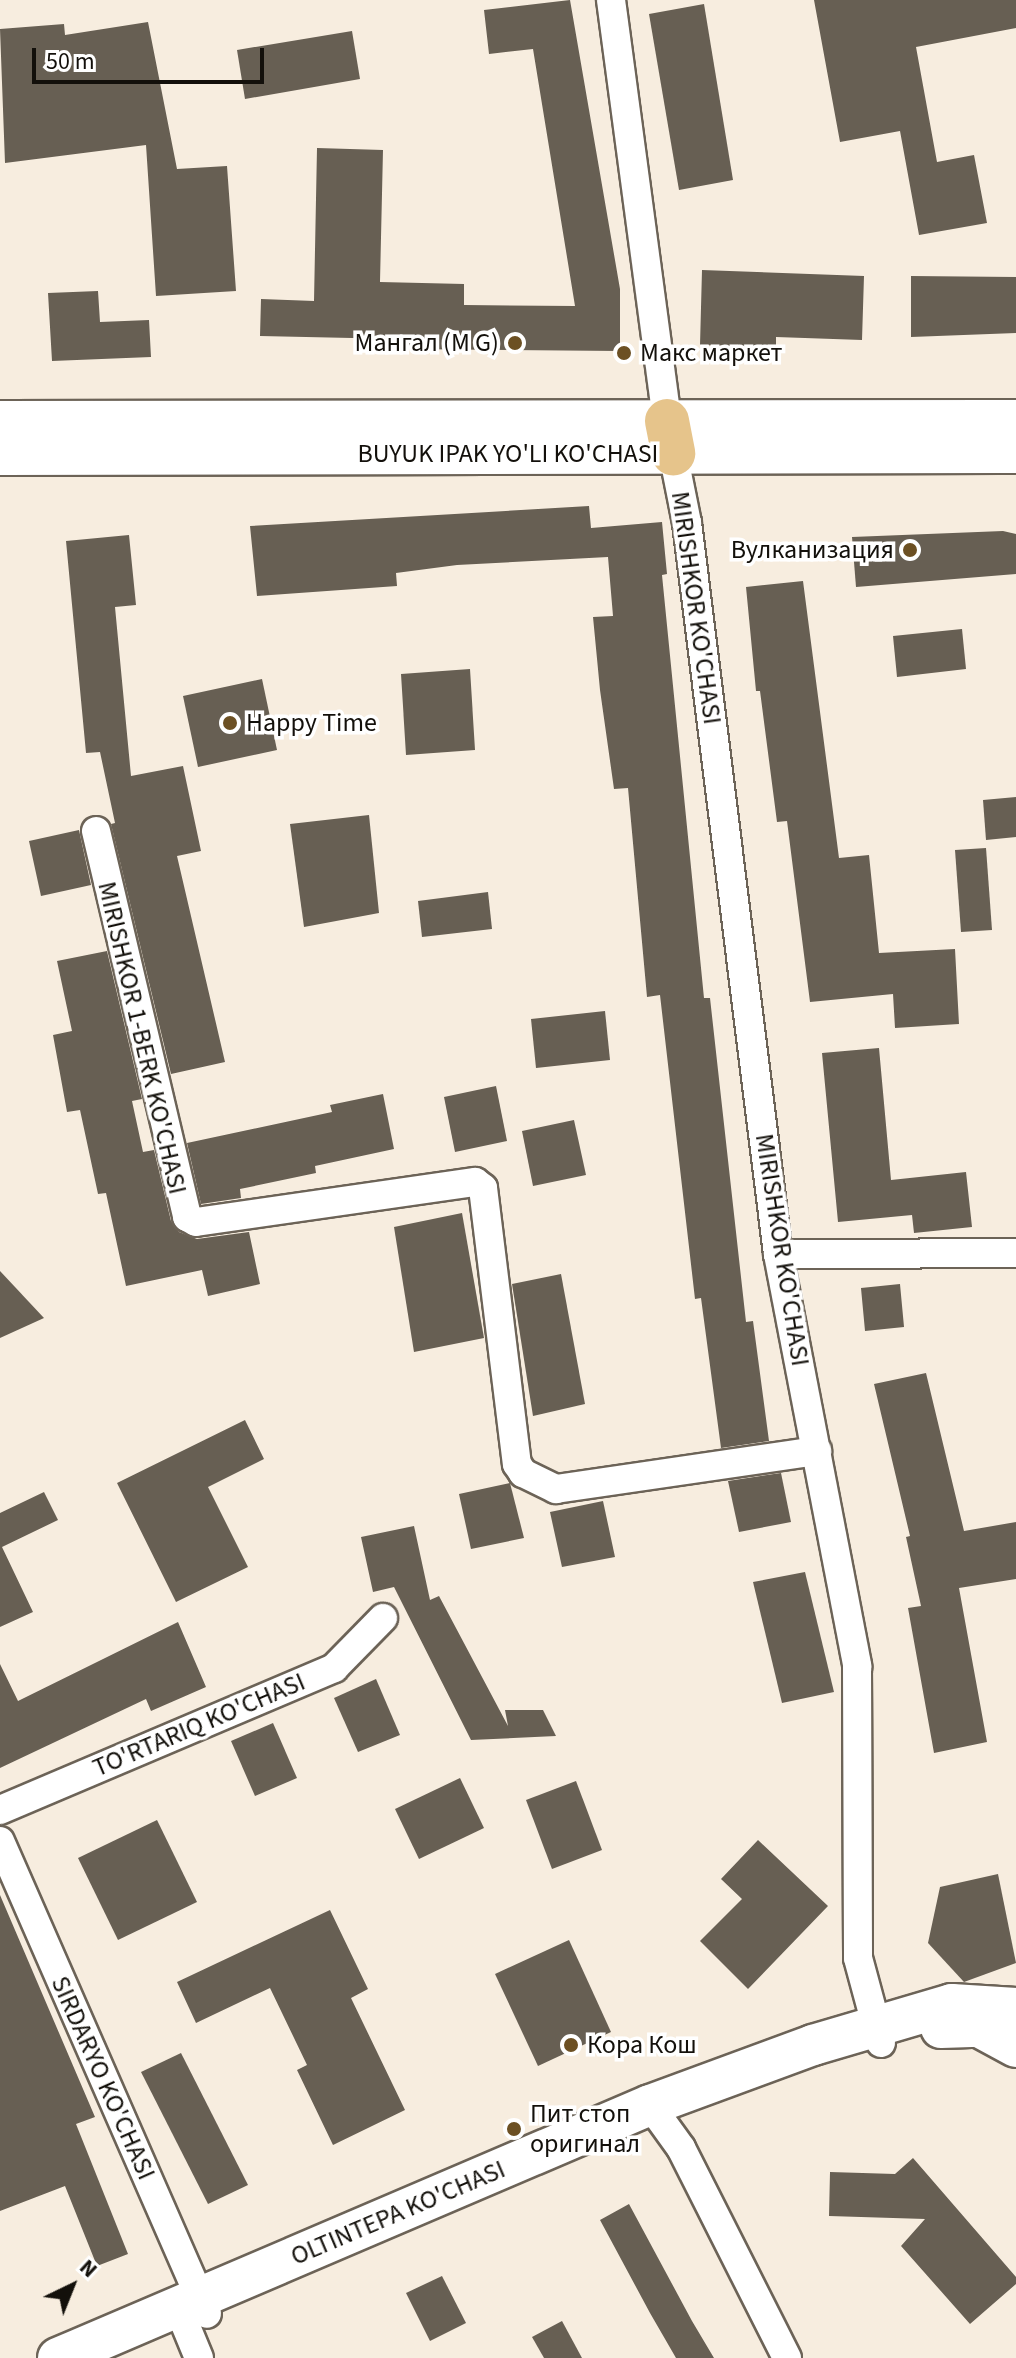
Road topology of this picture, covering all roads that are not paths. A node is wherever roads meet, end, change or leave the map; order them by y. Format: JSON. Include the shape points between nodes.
{"nodes":[{"id":1,"x":611,"y":0,"type":"edge"},
{"id":2,"x":1016,"y":420,"type":"edge"},
{"id":3,"x":0,"y":421,"type":"edge"},
{"id":4,"x":670,"y":437,"type":"junction"},
{"id":5,"x":1016,"y":453,"type":"edge"},
{"id":6,"x":0,"y":455,"type":"edge"},
{"id":7,"x":96,"y":831,"type":"dead end"},
{"id":8,"x":1016,"y":1253,"type":"edge"},
{"id":9,"x":778,"y":1254,"type":"junction"},
{"id":10,"x":817,"y":1451,"type":"junction"},
{"id":11,"x":383,"y":1618,"type":"dead end"},
{"id":12,"x":0,"y":1810,"type":"edge"},
{"id":13,"x":0,"y":1841,"type":"edge"},
{"id":14,"x":1011,"y":2020,"type":"edge"},
{"id":15,"x":878,"y":2034,"type":"junction"},
{"id":16,"x":657,"y":2113,"type":"junction"},
{"id":17,"x":194,"y":2321,"type":"edge"},
{"id":18,"x":58,"y":2358,"type":"edge"},
{"id":19,"x":105,"y":2358,"type":"edge"},
{"id":20,"x":787,"y":2358,"type":"edge"}],
"edges":[{"from":1,"to":4,"type":"street","name":"MIRISHKOR KO'CHASI"},
{"from":2,"to":4,"type":"main road","name":"BUYUK IPAK YO'LI KO'CHASI"},
{"from":3,"to":4,"type":"main road","name":"BUYUK IPAK YO'LI KO'CHASI"},
{"from":4,"to":5,"type":"main road","name":"BUYUK IPAK YO'LI KO'CHASI"},
{"from":4,"to":6,"type":"main road","name":"BUYUK IPAK YO'LI KO'CHASI"},
{"from":4,"to":9,"type":"street","name":"MIRISHKOR KO'CHASI","via":[[687,523]]},
{"from":7,"to":10,"type":"street","name":"MIRISHKOR 1-BERK KO'CHASI","via":[[187,1217],[196,1222],[475,1182],[483,1188],[517,1464],[523,1473],[556,1489]]},
{"from":8,"to":9,"type":"street"},
{"from":9,"to":10,"type":"street","name":"MIRISHKOR KO'CHASI"},
{"from":10,"to":15,"type":"street","name":"MIRISHKOR KO'CHASI","via":[[857,1666],[858,1958]]},
{"from":11,"to":12,"type":"street","name":"TO'RTARIQ KO'CHASI","via":[[334,1668]]},
{"from":13,"to":17,"type":"street","name":"SIRDARYO KO'CHASI"},
{"from":14,"to":15,"type":"main road","name":"OLTINTEPA KO'CHASI","via":[[952,2004]]},
{"from":15,"to":16,"type":"main road","name":"OLTINTEPA KO'CHASI"},
{"from":16,"to":17,"type":"main road","name":"OLTINTEPA KO'CHASI"},
{"from":16,"to":20,"type":"street"},
{"from":17,"to":18,"type":"main road","name":"OLTINTEPA KO'CHASI"},
{"from":17,"to":19,"type":"main road","name":"OLTINTEPA KO'CHASI"}]}
